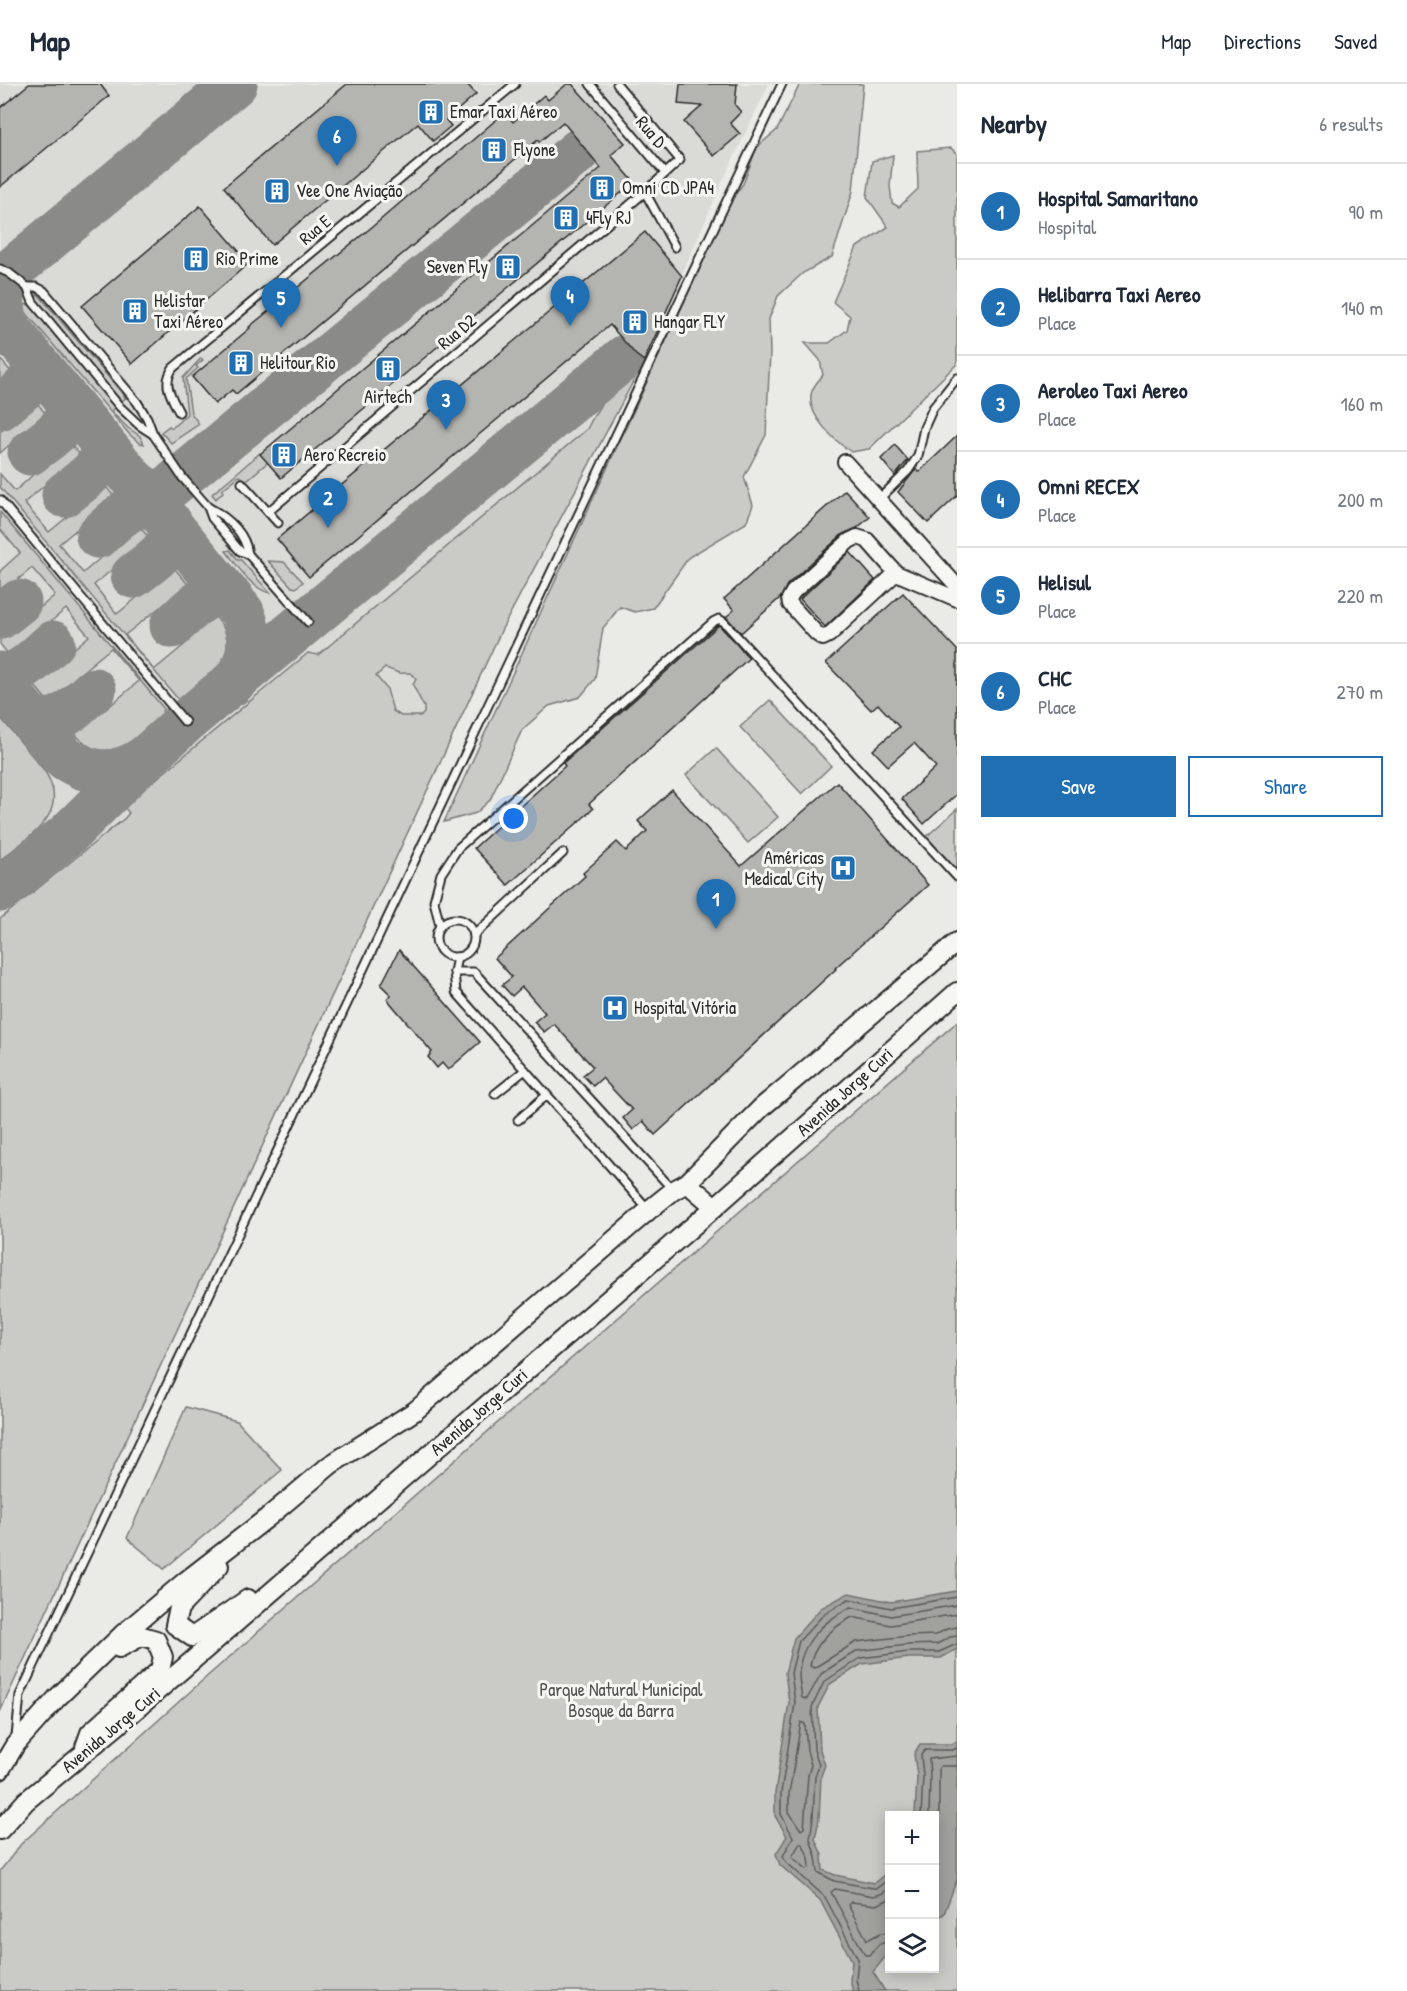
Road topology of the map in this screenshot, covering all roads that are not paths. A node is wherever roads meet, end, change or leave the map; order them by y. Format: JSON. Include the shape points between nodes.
{"nodes":[{"id":1,"x":515,"y":84,"type":"edge"},
{"id":2,"x":590,"y":84,"type":"edge"},
{"id":3,"x":617,"y":84,"type":"edge"},
{"id":4,"x":782,"y":84,"type":"edge"},
{"id":5,"x":665,"y":173,"type":"junction"},
{"id":6,"x":645,"y":192,"type":"junction"},
{"id":7,"x":675,"y":247,"type":"dead end"},
{"id":8,"x":0,"y":269,"type":"edge"},
{"id":9,"x":27,"y":287,"type":"junction"},
{"id":10,"x":957,"y":378,"type":"edge"},
{"id":11,"x":179,"y":412,"type":"dead end"},
{"id":12,"x":153,"y":434,"type":"junction"},
{"id":13,"x":845,"y":462,"type":"dead end"},
{"id":14,"x":242,"y":483,"type":"dead end"},
{"id":15,"x":879,"y":499,"type":"junction"},
{"id":16,"x":0,"y":500,"type":"edge"},
{"id":17,"x":208,"y":507,"type":"junction"},
{"id":18,"x":268,"y":512,"type":"junction"},
{"id":19,"x":278,"y":523,"type":"dead end"},
{"id":20,"x":248,"y":554,"type":"junction"},
{"id":21,"x":896,"y":573,"type":"junction"},
{"id":22,"x":957,"y":586,"type":"edge"},
{"id":23,"x":957,"y":599,"type":"edge"},
{"id":24,"x":308,"y":622,"type":"dead end"},
{"id":25,"x":185,"y":722,"type":"dead end"},
{"id":26,"x":563,"y":853,"type":"dead end"},
{"id":27,"x":957,"y":877,"type":"edge"},
{"id":28,"x":440,"y":926,"type":"junction"},
{"id":29,"x":474,"y":935,"type":"junction"},
{"id":30,"x":957,"y":942,"type":"edge"},
{"id":31,"x":457,"y":957,"type":"junction"},
{"id":32,"x":454,"y":972,"type":"junction"},
{"id":33,"x":957,"y":992,"type":"edge"},
{"id":34,"x":525,"y":1070,"type":"junction"},
{"id":35,"x":495,"y":1094,"type":"dead end"},
{"id":36,"x":547,"y":1095,"type":"junction"},
{"id":37,"x":518,"y":1120,"type":"dead end"},
{"id":38,"x":680,"y":1186,"type":"junction"},
{"id":39,"x":715,"y":1207,"type":"junction"},
{"id":40,"x":649,"y":1210,"type":"junction"},
{"id":41,"x":267,"y":1518,"type":"junction"},
{"id":42,"x":315,"y":1554,"type":"junction"},
{"id":43,"x":66,"y":1689,"type":"junction"},
{"id":44,"x":15,"y":1746,"type":"junction"},
{"id":45,"x":83,"y":1754,"type":"junction"},
{"id":46,"x":0,"y":1770,"type":"edge"},
{"id":47,"x":0,"y":1830,"type":"edge"}],
"edges":[{"from":1,"to":11,"type":"lane","name":"Rua E","via":[[173,368],[166,384]]},
{"from":2,"to":5,"type":"lane","name":"Rua D"},
{"from":3,"to":5,"type":"lane","via":[[680,160]]},
{"from":4,"to":44,"type":"lane","via":[[20,1695]]},
{"from":5,"to":6,"type":"lane","name":"Rua D2"},
{"from":6,"to":7,"type":"lane"},
{"from":6,"to":18,"type":"lane","name":"Rua D2"},
{"from":8,"to":9,"type":"lane"},
{"from":9,"to":12,"type":"lane","via":[[33,302],[120,407]]},
{"from":9,"to":12,"type":"lane","via":[[40,289],[51,300],[137,402]]},
{"from":10,"to":15,"type":"lane","via":[[933,408],[918,456]]},
{"from":12,"to":17,"type":"lane"},
{"from":13,"to":15,"type":"street"},
{"from":14,"to":18,"type":"lane"},
{"from":15,"to":22,"type":"street"},
{"from":16,"to":25,"type":"lane"},
{"from":17,"to":20,"type":"lane","via":[[212,518],[240,551]]},
{"from":17,"to":20,"type":"lane","via":[[236,528],[244,538]]},
{"from":18,"to":19,"type":"lane"},
{"from":20,"to":24,"type":"lane"},
{"from":21,"to":21,"type":"street","via":[[823,638],[790,604],[793,592],[857,537],[867,540]]},
{"from":21,"to":23,"type":"street"},
{"from":26,"to":29,"type":"lane"},
{"from":27,"to":28,"type":"lane","via":[[719,619],[458,848],[441,874],[434,901]]},
{"from":28,"to":29,"type":"lane","via":[[457,919],[469,924]]},
{"from":28,"to":31,"type":"lane","via":[[436,938],[440,950]]},
{"from":29,"to":31,"type":"lane","via":[[468,952]]},
{"from":30,"to":38,"type":"street","via":[[761,1108]]},
{"from":31,"to":32,"type":"lane"},
{"from":32,"to":34,"type":"lane","via":[[456,992]]},
{"from":32,"to":38,"type":"lane","via":[[474,972]]},
{"from":33,"to":39,"type":"street","name":"Avenida Jorge Curi"},
{"from":34,"to":35,"type":"lane"},
{"from":34,"to":36,"type":"lane"},
{"from":36,"to":37,"type":"lane"},
{"from":36,"to":40,"type":"lane"},
{"from":38,"to":39,"type":"street"},
{"from":38,"to":40,"type":"street"},
{"from":39,"to":42,"type":"street","name":"Avenida Jorge Curi"},
{"from":40,"to":41,"type":"street","via":[[415,1411],[330,1465]]},
{"from":41,"to":42,"type":"street","via":[[179,1608],[175,1625],[192,1637]]},
{"from":41,"to":43,"type":"street","via":[[123,1634]]},
{"from":42,"to":45,"type":"street","name":"Avenida Jorge Curi"},
{"from":43,"to":44,"type":"street"},
{"from":43,"to":45,"type":"street","via":[[120,1646],[142,1635],[156,1640],[164,1657],[160,1670],[90,1732]]},
{"from":44,"to":46,"type":"street"},
{"from":45,"to":47,"type":"street","name":"Avenida Jorge Curi","via":[[26,1801]]}]}
